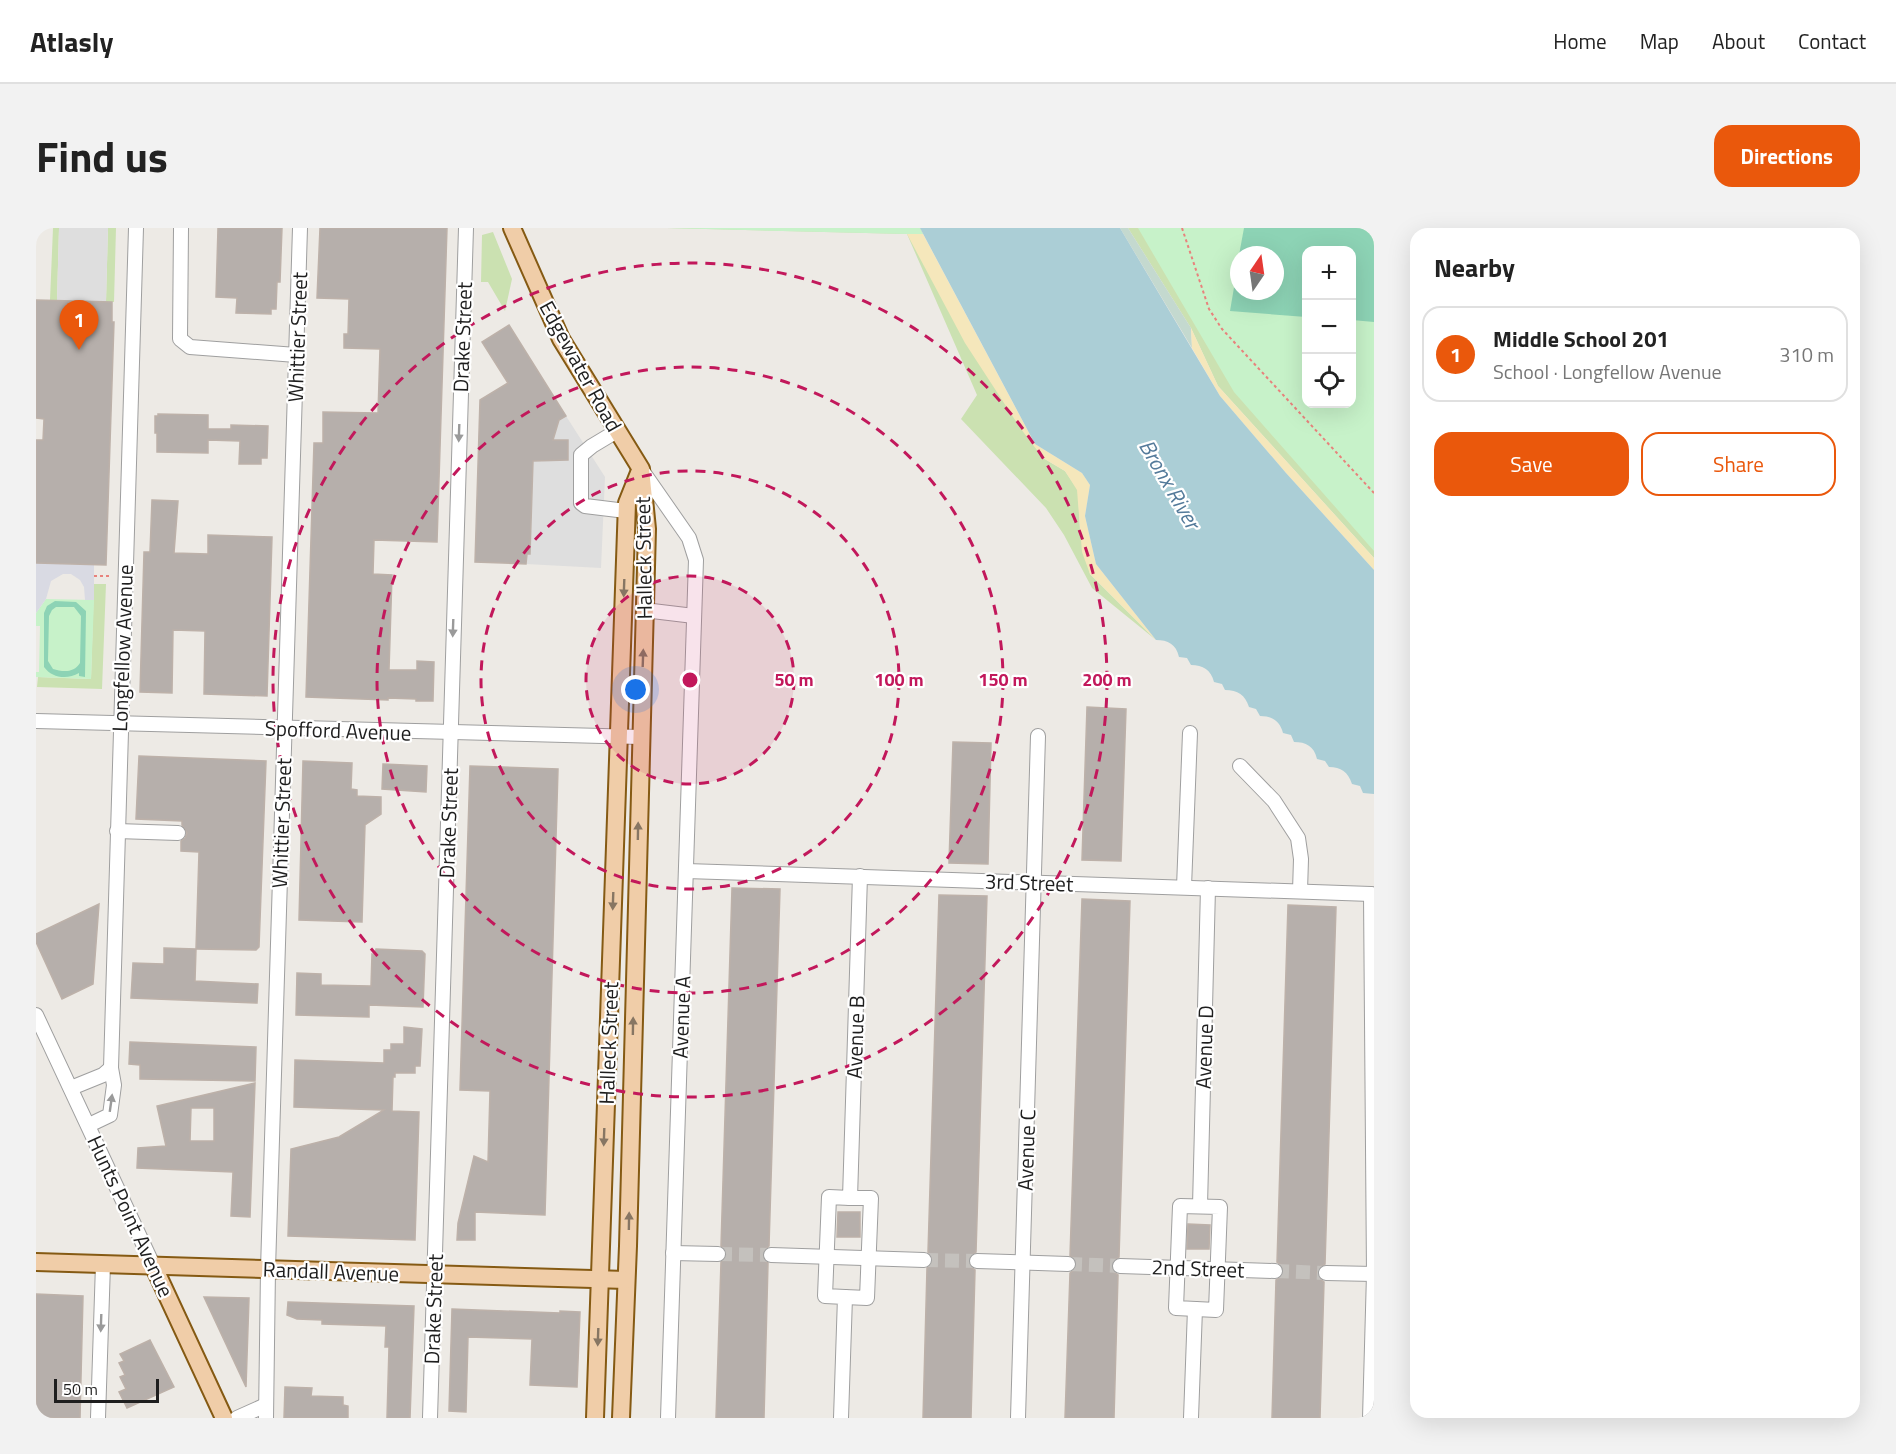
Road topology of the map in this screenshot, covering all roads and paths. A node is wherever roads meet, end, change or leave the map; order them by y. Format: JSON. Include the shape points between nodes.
{"nodes":[{"id":1,"x":136,"y":228,"type":"edge"},
{"id":2,"x":181,"y":228,"type":"edge"},
{"id":3,"x":300,"y":228,"type":"edge"},
{"id":4,"x":466,"y":228,"type":"edge"},
{"id":5,"x":512,"y":228,"type":"edge"},
{"id":6,"x":1182,"y":228,"type":"edge"},
{"id":7,"x":296,"y":355,"type":"junction"},
{"id":8,"x":617,"y":431,"type":"junction"},
{"id":9,"x":641,"y":469,"type":"junction"},
{"id":10,"x":1374,"y":493,"type":"edge"},
{"id":11,"x":626,"y":511,"type":"junction"},
{"id":12,"x":94,"y":576,"type":"dead end"},
{"id":13,"x":110,"y":576,"type":"dead end"},
{"id":14,"x":645,"y":610,"type":"junction"},
{"id":15,"x":694,"y":616,"type":"junction"},
{"id":16,"x":36,"y":721,"type":"edge"},
{"id":17,"x":120,"y":723,"type":"junction"},
{"id":18,"x":284,"y":729,"type":"junction"},
{"id":19,"x":450,"y":733,"type":"junction"},
{"id":20,"x":1190,"y":733,"type":"dead end"},
{"id":21,"x":1038,"y":736,"type":"dead end"},
{"id":22,"x":619,"y":737,"type":"junction"},
{"id":23,"x":640,"y":737,"type":"junction"},
{"id":24,"x":1240,"y":766,"type":"dead end"},
{"id":25,"x":117,"y":831,"type":"junction"},
{"id":26,"x":178,"y":833,"type":"dead end"},
{"id":27,"x":686,"y":871,"type":"junction"},
{"id":28,"x":860,"y":876,"type":"junction"},
{"id":29,"x":1034,"y":882,"type":"junction"},
{"id":30,"x":1184,"y":887,"type":"junction"},
{"id":31,"x":1208,"y":888,"type":"junction"},
{"id":32,"x":1300,"y":891,"type":"junction"},
{"id":33,"x":1373,"y":896,"type":"edge"},
{"id":34,"x":36,"y":1015,"type":"edge"},
{"id":35,"x":111,"y":1068,"type":"junction"},
{"id":36,"x":71,"y":1088,"type":"junction"},
{"id":37,"x":89,"y":1125,"type":"junction"},
{"id":38,"x":850,"y":1198,"type":"junction"},
{"id":39,"x":1200,"y":1206,"type":"junction"},
{"id":40,"x":673,"y":1253,"type":"junction"},
{"id":41,"x":718,"y":1254,"type":"tunnel mouth"},
{"id":42,"x":771,"y":1255,"type":"tunnel mouth"},
{"id":43,"x":827,"y":1256,"type":"junction"},
{"id":44,"x":869,"y":1258,"type":"junction"},
{"id":45,"x":924,"y":1260,"type":"tunnel mouth"},
{"id":46,"x":36,"y":1262,"type":"edge"},
{"id":47,"x":977,"y":1262,"type":"tunnel mouth"},
{"id":48,"x":1023,"y":1263,"type":"junction"},
{"id":49,"x":103,"y":1264,"type":"junction"},
{"id":50,"x":1068,"y":1264,"type":"tunnel mouth"},
{"id":51,"x":153,"y":1265,"type":"junction"},
{"id":52,"x":1120,"y":1266,"type":"tunnel mouth"},
{"id":53,"x":1178,"y":1268,"type":"junction"},
{"id":54,"x":268,"y":1269,"type":"junction"},
{"id":55,"x":1217,"y":1269,"type":"junction"},
{"id":56,"x":1275,"y":1271,"type":"tunnel mouth"},
{"id":57,"x":1326,"y":1273,"type":"tunnel mouth"},
{"id":58,"x":434,"y":1274,"type":"junction"},
{"id":59,"x":1374,"y":1274,"type":"edge"},
{"id":60,"x":600,"y":1278,"type":"junction"},
{"id":61,"x":626,"y":1280,"type":"junction"},
{"id":62,"x":845,"y":1297,"type":"junction"},
{"id":63,"x":1195,"y":1309,"type":"junction"},
{"id":64,"x":266,"y":1412,"type":"edge"},
{"id":65,"x":98,"y":1418,"type":"edge"},
{"id":66,"x":224,"y":1418,"type":"edge"},
{"id":67,"x":237,"y":1418,"type":"edge"},
{"id":68,"x":430,"y":1418,"type":"edge"},
{"id":69,"x":595,"y":1418,"type":"edge"},
{"id":70,"x":621,"y":1418,"type":"edge"},
{"id":71,"x":668,"y":1418,"type":"edge"},
{"id":72,"x":841,"y":1418,"type":"edge"},
{"id":73,"x":1018,"y":1418,"type":"edge"},
{"id":74,"x":1191,"y":1418,"type":"edge"},
{"id":75,"x":1370,"y":1418,"type":"edge"}],
"edges":[{"from":1,"to":17,"type":"street","name":"Longfellow Avenue"},
{"from":2,"to":7,"type":"street","via":[[180,339],[190,347]]},
{"from":3,"to":7,"type":"street","name":"Whittier Street"},
{"from":4,"to":19,"type":"street","name":"Drake Street","one_way":true},
{"from":5,"to":8,"type":"main road","name":"Edgewater Road","via":[[561,339]]},
{"from":6,"to":10,"type":"path","via":[[1209,309],[1222,329]]},
{"from":7,"to":18,"type":"street","name":"Whittier Street"},
{"from":8,"to":9,"type":"main road","name":"Edgewater Road"},
{"from":8,"to":11,"type":"street","via":[[581,455],[580,503]]},
{"from":9,"to":11,"type":"main road","name":"Halleck Street"},
{"from":9,"to":14,"type":"main road","name":"Halleck Street","via":[[647,529]]},
{"from":9,"to":15,"type":"street","name":"Avenue A","via":[[694,550]]},
{"from":11,"to":22,"type":"main road","name":"Halleck Street","one_way":true},
{"from":12,"to":13,"type":"path"},
{"from":14,"to":15,"type":"street"},
{"from":23,"to":14,"type":"main road","name":"Halleck Street","one_way":true},
{"from":15,"to":27,"type":"street","name":"Avenue A"},
{"from":16,"to":17,"type":"street","name":"Spofford Avenue"},
{"from":17,"to":18,"type":"street","name":"Spofford Avenue"},
{"from":17,"to":25,"type":"street","name":"Longfellow Avenue"},
{"from":18,"to":19,"type":"street","name":"Spofford Avenue"},
{"from":18,"to":54,"type":"street","name":"Whittier Street"},
{"from":19,"to":22,"type":"street","name":"Spofford Avenue"},
{"from":19,"to":58,"type":"street","name":"Drake Street"},
{"from":20,"to":30,"type":"street"},
{"from":21,"to":29,"type":"street","name":"Avenue C"},
{"from":22,"to":23,"type":"street","name":"Spofford Avenue"},
{"from":22,"to":60,"type":"main road","name":"Halleck Street","one_way":true},
{"from":61,"to":23,"type":"main road","name":"Halleck Street","one_way":true},
{"from":24,"to":32,"type":"street","via":[[1274,801],[1298,838]]},
{"from":25,"to":26,"type":"street"},
{"from":25,"to":35,"type":"street","name":"Longfellow Avenue"},
{"from":27,"to":28,"type":"street","name":"3rd Street"},
{"from":27,"to":40,"type":"street","name":"Avenue A"},
{"from":28,"to":29,"type":"street","name":"3rd Street"},
{"from":28,"to":38,"type":"street","name":"Avenue B"},
{"from":29,"to":30,"type":"street","name":"3rd Street"},
{"from":29,"to":48,"type":"street","name":"Avenue C"},
{"from":30,"to":31,"type":"street","name":"3rd Street"},
{"from":31,"to":32,"type":"street","name":"3rd Street"},
{"from":31,"to":39,"type":"street","name":"Avenue D"},
{"from":32,"to":33,"type":"street","name":"3rd Street"},
{"from":33,"to":59,"type":"street"},
{"from":34,"to":36,"type":"street","name":"Hunts Point Avenue"},
{"from":35,"to":36,"type":"street"},
{"from":37,"to":35,"type":"street","name":"Longfellow Avenue","one_way":true,"via":[[110,1115],[114,1085]]},
{"from":36,"to":37,"type":"street","name":"Hunts Point Avenue"},
{"from":37,"to":51,"type":"street","name":"Hunts Point Avenue"},
{"from":38,"to":43,"type":"street","via":[[829,1197]]},
{"from":38,"to":44,"type":"street","via":[[871,1198]]},
{"from":39,"to":53,"type":"street","via":[[1180,1206]]},
{"from":39,"to":55,"type":"street","via":[[1220,1207]]},
{"from":40,"to":41,"type":"street"},
{"from":40,"to":71,"type":"street","name":"Avenue A"},
{"from":42,"to":43,"type":"street"},
{"from":43,"to":44,"type":"street"},
{"from":43,"to":62,"type":"street","via":[[825,1296]]},
{"from":44,"to":45,"type":"street"},
{"from":44,"to":62,"type":"street","via":[[867,1298]]},
{"from":46,"to":49,"type":"main road","name":"Randall Avenue"},
{"from":47,"to":48,"type":"street"},
{"from":48,"to":50,"type":"street"},
{"from":48,"to":73,"type":"street","name":"Avenue C"},
{"from":49,"to":51,"type":"main road","name":"Randall Avenue"},
{"from":49,"to":65,"type":"street","one_way":true},
{"from":51,"to":54,"type":"main road","name":"Randall Avenue"},
{"from":51,"to":66,"type":"main road","name":"Hunts Point Avenue"},
{"from":52,"to":53,"type":"street","name":"2nd Street"},
{"from":53,"to":55,"type":"street","name":"2nd Street"},
{"from":53,"to":63,"type":"street","via":[[1176,1308]]},
{"from":54,"to":58,"type":"main road","name":"Randall Avenue"},
{"from":54,"to":64,"type":"street","name":"Whittier Street"},
{"from":55,"to":56,"type":"street","name":"2nd Street"},
{"from":55,"to":63,"type":"street","via":[[1216,1310]]},
{"from":57,"to":59,"type":"street"},
{"from":58,"to":60,"type":"main road","name":"Randall Avenue"},
{"from":58,"to":68,"type":"street","name":"Drake Street"},
{"from":59,"to":75,"type":"street"},
{"from":60,"to":61,"type":"main road","name":"Randall Avenue"},
{"from":60,"to":69,"type":"main road","name":"Halleck Street","one_way":true},
{"from":61,"to":70,"type":"main road","name":"Halleck Street"},
{"from":62,"to":72,"type":"street"},
{"from":63,"to":74,"type":"street"},
{"from":64,"to":67,"type":"street"}]}
